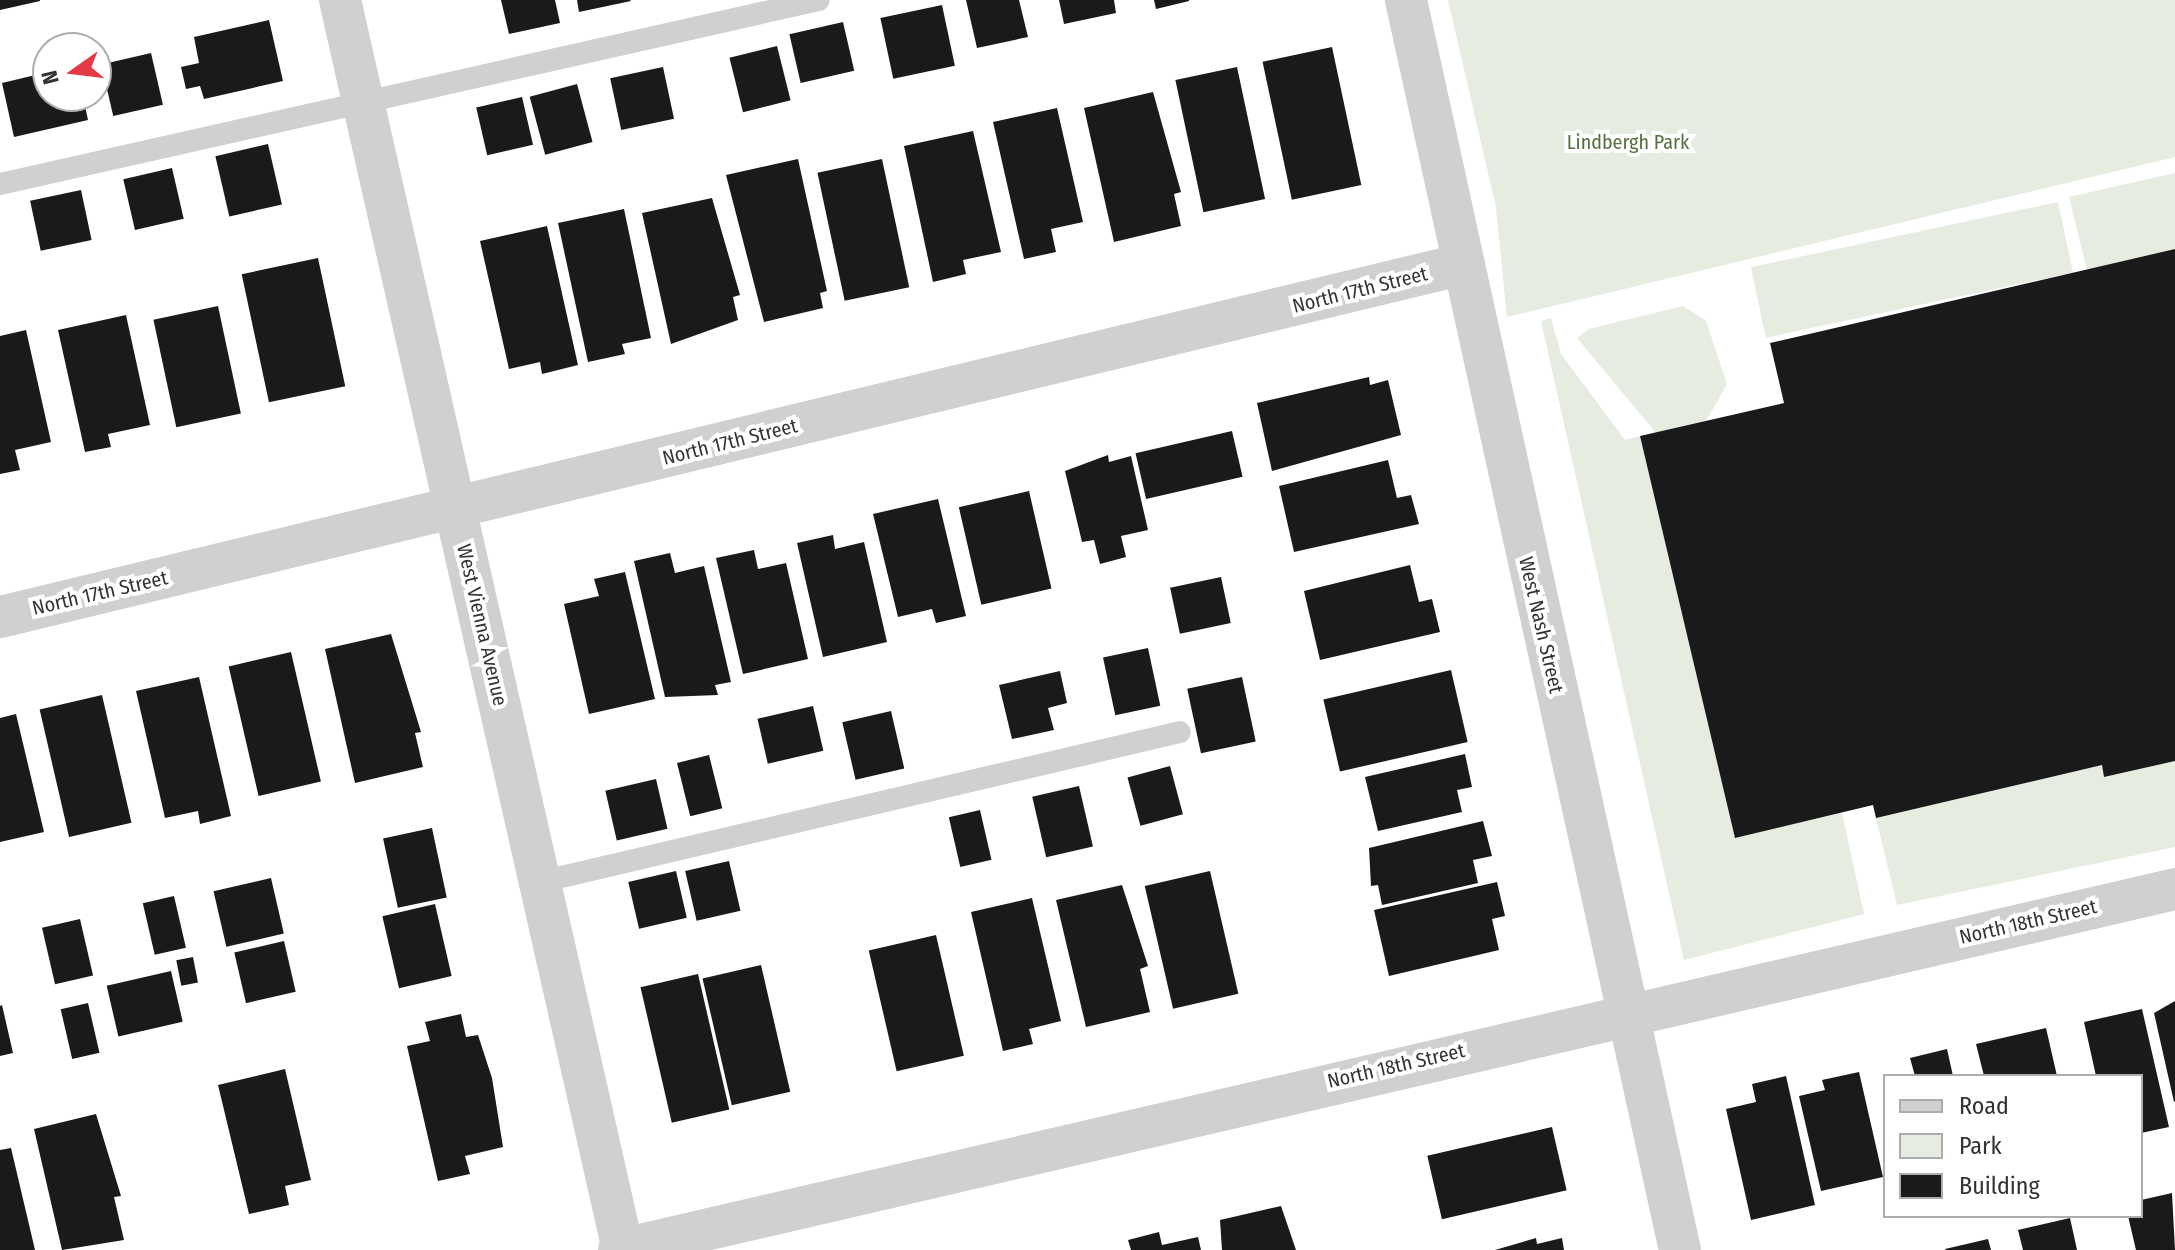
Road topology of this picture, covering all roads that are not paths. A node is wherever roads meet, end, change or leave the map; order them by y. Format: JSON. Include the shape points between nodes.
{"nodes":[{"id":1,"x":340,"y":0,"type":"edge"},
{"id":2,"x":819,"y":0,"type":"edge"},
{"id":3,"x":1406,"y":0,"type":"edge"},
{"id":4,"x":363,"y":103,"type":"junction"},
{"id":5,"x":0,"y":184,"type":"edge"},
{"id":6,"x":1460,"y":265,"type":"junction"},
{"id":7,"x":456,"y":508,"type":"junction"},
{"id":8,"x":0,"y":617,"type":"edge"},
{"id":9,"x":1180,"y":732,"type":"dead end"},
{"id":10,"x":540,"y":882,"type":"junction"},
{"id":11,"x":2175,"y":889,"type":"edge"},
{"id":12,"x":1628,"y":1012,"type":"junction"},
{"id":13,"x":621,"y":1250,"type":"edge"},
{"id":14,"x":1680,"y":1250,"type":"edge"}],
"edges":[{"from":1,"to":4,"type":"street","name":"West Vienna Avenue"},
{"from":2,"to":4,"type":"lane"},
{"from":3,"to":6,"type":"street","name":"West Nash Street"},
{"from":4,"to":5,"type":"lane"},
{"from":4,"to":7,"type":"street","name":"West Vienna Avenue"},
{"from":6,"to":7,"type":"street","name":"North 17th Street"},
{"from":6,"to":12,"type":"street","name":"West Nash Street"},
{"from":7,"to":8,"type":"street","name":"North 17th Street"},
{"from":7,"to":10,"type":"street","name":"West Vienna Avenue"},
{"from":9,"to":10,"type":"lane"},
{"from":10,"to":13,"type":"street","name":"West Vienna Avenue"},
{"from":11,"to":12,"type":"street","name":"North 18th Street"},
{"from":12,"to":13,"type":"street","name":"North 18th Street"},
{"from":12,"to":14,"type":"street","name":"West Nash Street"}]}
